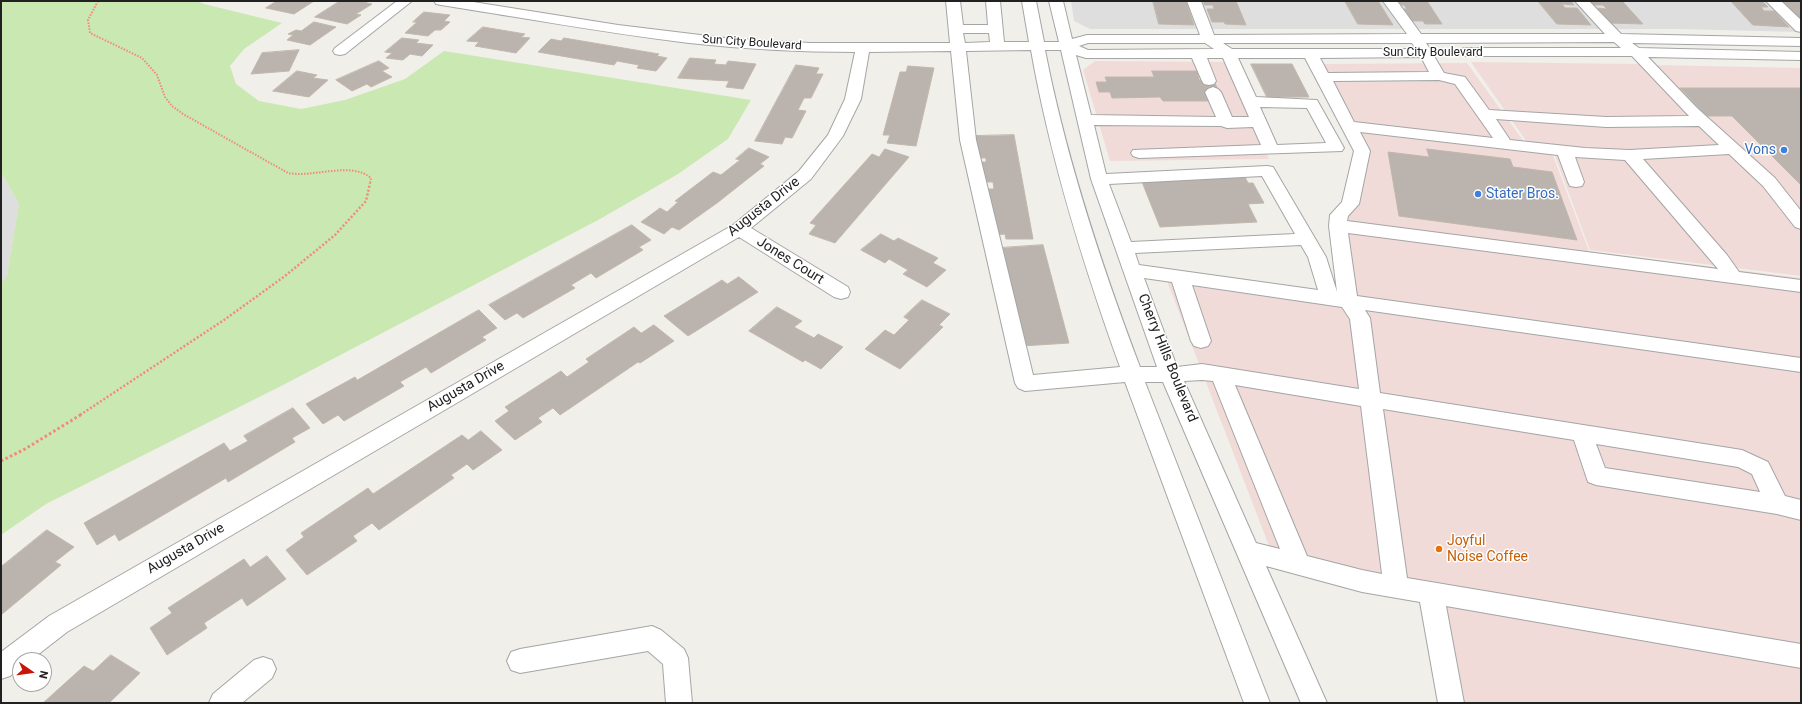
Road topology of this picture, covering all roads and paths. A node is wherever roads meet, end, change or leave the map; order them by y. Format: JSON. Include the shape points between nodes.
{"nodes":[{"id":1,"x":98,"y":1,"type":"edge"},
{"id":2,"x":405,"y":1,"type":"edge"},
{"id":3,"x":441,"y":1,"type":"edge"},
{"id":4,"x":953,"y":1,"type":"edge"},
{"id":5,"x":993,"y":1,"type":"edge"},
{"id":6,"x":1029,"y":1,"type":"edge"},
{"id":7,"x":1056,"y":1,"type":"edge"},
{"id":8,"x":1194,"y":1,"type":"edge"},
{"id":9,"x":1390,"y":1,"type":"edge"},
{"id":10,"x":1582,"y":1,"type":"edge"},
{"id":11,"x":1773,"y":1,"type":"edge"},
{"id":12,"x":1801,"y":28,"type":"edge"},
{"id":13,"x":955,"y":29,"type":"junction"},
{"id":14,"x":996,"y":29,"type":"junction"},
{"id":15,"x":1617,"y":38,"type":"junction"},
{"id":16,"x":1210,"y":39,"type":"junction"},
{"id":17,"x":1417,"y":39,"type":"junction"},
{"id":18,"x":1801,"y":42,"type":"edge"},
{"id":19,"x":997,"y":46,"type":"junction"},
{"id":20,"x":1036,"y":46,"type":"junction"},
{"id":21,"x":1066,"y":46,"type":"junction"},
{"id":22,"x":863,"y":47,"type":"junction"},
{"id":23,"x":957,"y":47,"type":"junction"},
{"id":24,"x":340,"y":51,"type":"dead end"},
{"id":25,"x":1636,"y":52,"type":"junction"},
{"id":26,"x":1310,"y":53,"type":"junction"},
{"id":27,"x":1426,"y":53,"type":"junction"},
{"id":28,"x":1198,"y":54,"type":"junction"},
{"id":29,"x":1229,"y":54,"type":"junction"},
{"id":30,"x":1801,"y":56,"type":"edge"},
{"id":31,"x":1439,"y":76,"type":"junction"},
{"id":32,"x":1323,"y":77,"type":"junction"},
{"id":33,"x":1250,"y":102,"type":"junction"},
{"id":34,"x":1484,"y":114,"type":"junction"},
{"id":35,"x":1085,"y":120,"type":"junction"},
{"id":36,"x":1703,"y":121,"type":"junction"},
{"id":37,"x":1259,"y":122,"type":"junction"},
{"id":38,"x":1227,"y":123,"type":"junction"},
{"id":39,"x":1349,"y":126,"type":"junction"},
{"id":40,"x":1505,"y":144,"type":"junction"},
{"id":41,"x":1734,"y":149,"type":"junction"},
{"id":42,"x":1271,"y":150,"type":"junction"},
{"id":43,"x":1565,"y":151,"type":"junction"},
{"id":44,"x":1139,"y":153,"type":"dead end"},
{"id":45,"x":1630,"y":155,"type":"junction"},
{"id":46,"x":1099,"y":178,"type":"junction"},
{"id":47,"x":1576,"y":182,"type":"dead end"},
{"id":48,"x":1801,"y":223,"type":"edge"},
{"id":49,"x":1338,"y":226,"type":"junction"},
{"id":50,"x":739,"y":229,"type":"junction"},
{"id":51,"x":1306,"y":239,"type":"junction"},
{"id":52,"x":1124,"y":248,"type":"junction"},
{"id":53,"x":1132,"y":270,"type":"junction"},
{"id":54,"x":1732,"y":276,"type":"junction"},
{"id":55,"x":1180,"y":277,"type":"junction"},
{"id":56,"x":1801,"y":286,"type":"edge"},
{"id":57,"x":841,"y":292,"type":"dead end"},
{"id":58,"x":1339,"y":300,"type":"junction"},
{"id":59,"x":1200,"y":341,"type":"dead end"},
{"id":60,"x":1801,"y":365,"type":"edge"},
{"id":61,"x":1131,"y":374,"type":"junction"},
{"id":62,"x":1171,"y":375,"type":"junction"},
{"id":63,"x":1221,"y":375,"type":"junction"},
{"id":64,"x":1371,"y":399,"type":"junction"},
{"id":65,"x":1582,"y":433,"type":"junction"},
{"id":66,"x":1,"y":462,"type":"edge"},
{"id":67,"x":1777,"y":504,"type":"junction"},
{"id":68,"x":1801,"y":510,"type":"edge"},
{"id":69,"x":1248,"y":551,"type":"junction"},
{"id":70,"x":1298,"y":564,"type":"junction"},
{"id":71,"x":1396,"y":587,"type":"junction"},
{"id":72,"x":1431,"y":593,"type":"junction"},
{"id":73,"x":1801,"y":656,"type":"edge"},
{"id":74,"x":520,"y":661,"type":"dead end"},
{"id":75,"x":1,"y":667,"type":"edge"},
{"id":76,"x":263,"y":669,"type":"dead end"},
{"id":77,"x":222,"y":703,"type":"edge"},
{"id":78,"x":678,"y":703,"type":"edge"},
{"id":79,"x":1257,"y":703,"type":"edge"},
{"id":80,"x":1314,"y":703,"type":"edge"},
{"id":81,"x":1451,"y":703,"type":"edge"}],
"edges":[{"from":1,"to":66,"type":"path","via":[[87,18],[86,26],[90,33],[142,58],[157,75],[164,97],[182,114],[288,173],[303,175],[348,170],[360,172],[370,176],[372,187],[357,213],[339,232],[272,286],[192,343]]},
{"from":2,"to":24,"type":"street"},
{"from":3,"to":22,"type":"street","name":"Sun City Boulevard","via":[[668,36],[792,46]]},
{"from":4,"to":13,"type":"street"},
{"from":5,"to":14,"type":"street"},
{"from":6,"to":20,"type":"street"},
{"from":7,"to":21,"type":"street","name":"Cherry Hills Boulevard"},
{"from":8,"to":16,"type":"street"},
{"from":9,"to":17,"type":"street"},
{"from":10,"to":15,"type":"street"},
{"from":11,"to":12,"type":"street"},
{"from":13,"to":14,"type":"street"},
{"from":13,"to":23,"type":"street"},
{"from":14,"to":19,"type":"street"},
{"from":15,"to":17,"type":"street","name":"Sun City Boulevard"},
{"from":15,"to":18,"type":"street","name":"Sun City Boulevard"},
{"from":15,"to":25,"type":"street"},
{"from":16,"to":17,"type":"street","name":"Sun City Boulevard"},
{"from":16,"to":21,"type":"street","name":"Sun City Boulevard","via":[[1087,39]]},
{"from":16,"to":29,"type":"street"},
{"from":17,"to":27,"type":"street"},
{"from":19,"to":20,"type":"street","name":"Sun City Boulevard"},
{"from":19,"to":23,"type":"street","name":"Sun City Boulevard"},
{"from":20,"to":21,"type":"street","name":"Sun City Boulevard"},
{"from":20,"to":61,"type":"street","via":[[1062,159],[1110,316]]},
{"from":21,"to":28,"type":"street","name":"Sun City Boulevard","via":[[1086,54]]},
{"from":21,"to":35,"type":"street","name":"Cherry Hills Boulevard"},
{"from":22,"to":23,"type":"street","name":"Sun City Boulevard"},
{"from":22,"to":50,"type":"street","name":"Augusta Drive","via":[[853,99],[835,136],[805,175]]},
{"from":23,"to":61,"type":"street","via":[[968,140],[1025,383]]},
{"from":25,"to":27,"type":"street","name":"Sun City Boulevard"},
{"from":25,"to":30,"type":"street","name":"Sun City Boulevard"},
{"from":25,"to":36,"type":"street"},
{"from":26,"to":27,"type":"street","name":"Sun City Boulevard"},
{"from":26,"to":29,"type":"street","name":"Sun City Boulevard"},
{"from":26,"to":32,"type":"street"},
{"from":27,"to":31,"type":"street"},
{"from":28,"to":29,"type":"street","name":"Sun City Boulevard"},
{"from":28,"to":38,"type":"street"},
{"from":29,"to":33,"type":"street"},
{"from":31,"to":32,"type":"street"},
{"from":31,"to":34,"type":"street","via":[[1460,80]]},
{"from":32,"to":39,"type":"street"},
{"from":33,"to":37,"type":"street"},
{"from":33,"to":42,"type":"street","via":[[1312,103],[1336,148]]},
{"from":34,"to":36,"type":"street","via":[[1606,122]]},
{"from":34,"to":40,"type":"street"},
{"from":35,"to":38,"type":"street"},
{"from":35,"to":46,"type":"street","name":"Cherry Hills Boulevard"},
{"from":36,"to":41,"type":"street"},
{"from":37,"to":38,"type":"street"},
{"from":37,"to":42,"type":"street"},
{"from":39,"to":40,"type":"street"},
{"from":39,"to":49,"type":"street","via":[[1362,151],[1350,204],[1339,215]]},
{"from":40,"to":43,"type":"street"},
{"from":41,"to":45,"type":"street"},
{"from":41,"to":48,"type":"street","via":[[1769,182]]},
{"from":42,"to":44,"type":"street"},
{"from":43,"to":45,"type":"street"},
{"from":43,"to":47,"type":"street"},
{"from":45,"to":54,"type":"street","via":[[1721,259]]},
{"from":46,"to":51,"type":"street","via":[[1267,171]]},
{"from":46,"to":52,"type":"street","name":"Cherry Hills Boulevard"},
{"from":49,"to":54,"type":"street"},
{"from":49,"to":58,"type":"street"},
{"from":50,"to":57,"type":"street","name":"Jones Court"},
{"from":50,"to":75,"type":"street","name":"Augusta Drive","via":[[58,624]]},
{"from":51,"to":52,"type":"street"},
{"from":51,"to":58,"type":"street"},
{"from":52,"to":53,"type":"street","name":"Cherry Hills Boulevard"},
{"from":53,"to":55,"type":"street"},
{"from":53,"to":62,"type":"street","name":"Cherry Hills Boulevard"},
{"from":54,"to":56,"type":"street"},
{"from":55,"to":58,"type":"street"},
{"from":55,"to":59,"type":"street"},
{"from":58,"to":60,"type":"street"},
{"from":58,"to":64,"type":"street","via":[[1360,318]]},
{"from":61,"to":62,"type":"street"},
{"from":61,"to":79,"type":"street"},
{"from":62,"to":63,"type":"street","via":[[1202,372]]},
{"from":62,"to":69,"type":"street","name":"Cherry Hills Boulevard"},
{"from":63,"to":64,"type":"street"},
{"from":63,"to":70,"type":"street"},
{"from":64,"to":65,"type":"street"},
{"from":64,"to":71,"type":"street"},
{"from":65,"to":67,"type":"street","via":[[1742,458],[1760,468]]},
{"from":65,"to":67,"type":"street","via":[[1596,476]]},
{"from":67,"to":68,"type":"street"},
{"from":69,"to":70,"type":"street"},
{"from":69,"to":80,"type":"street","name":"Cherry Hills Boulevard"},
{"from":70,"to":71,"type":"street"},
{"from":71,"to":72,"type":"street"},
{"from":72,"to":73,"type":"street"},
{"from":72,"to":81,"type":"street"},
{"from":74,"to":78,"type":"street","via":[[652,638],[675,658]]},
{"from":76,"to":77,"type":"street"}]}
